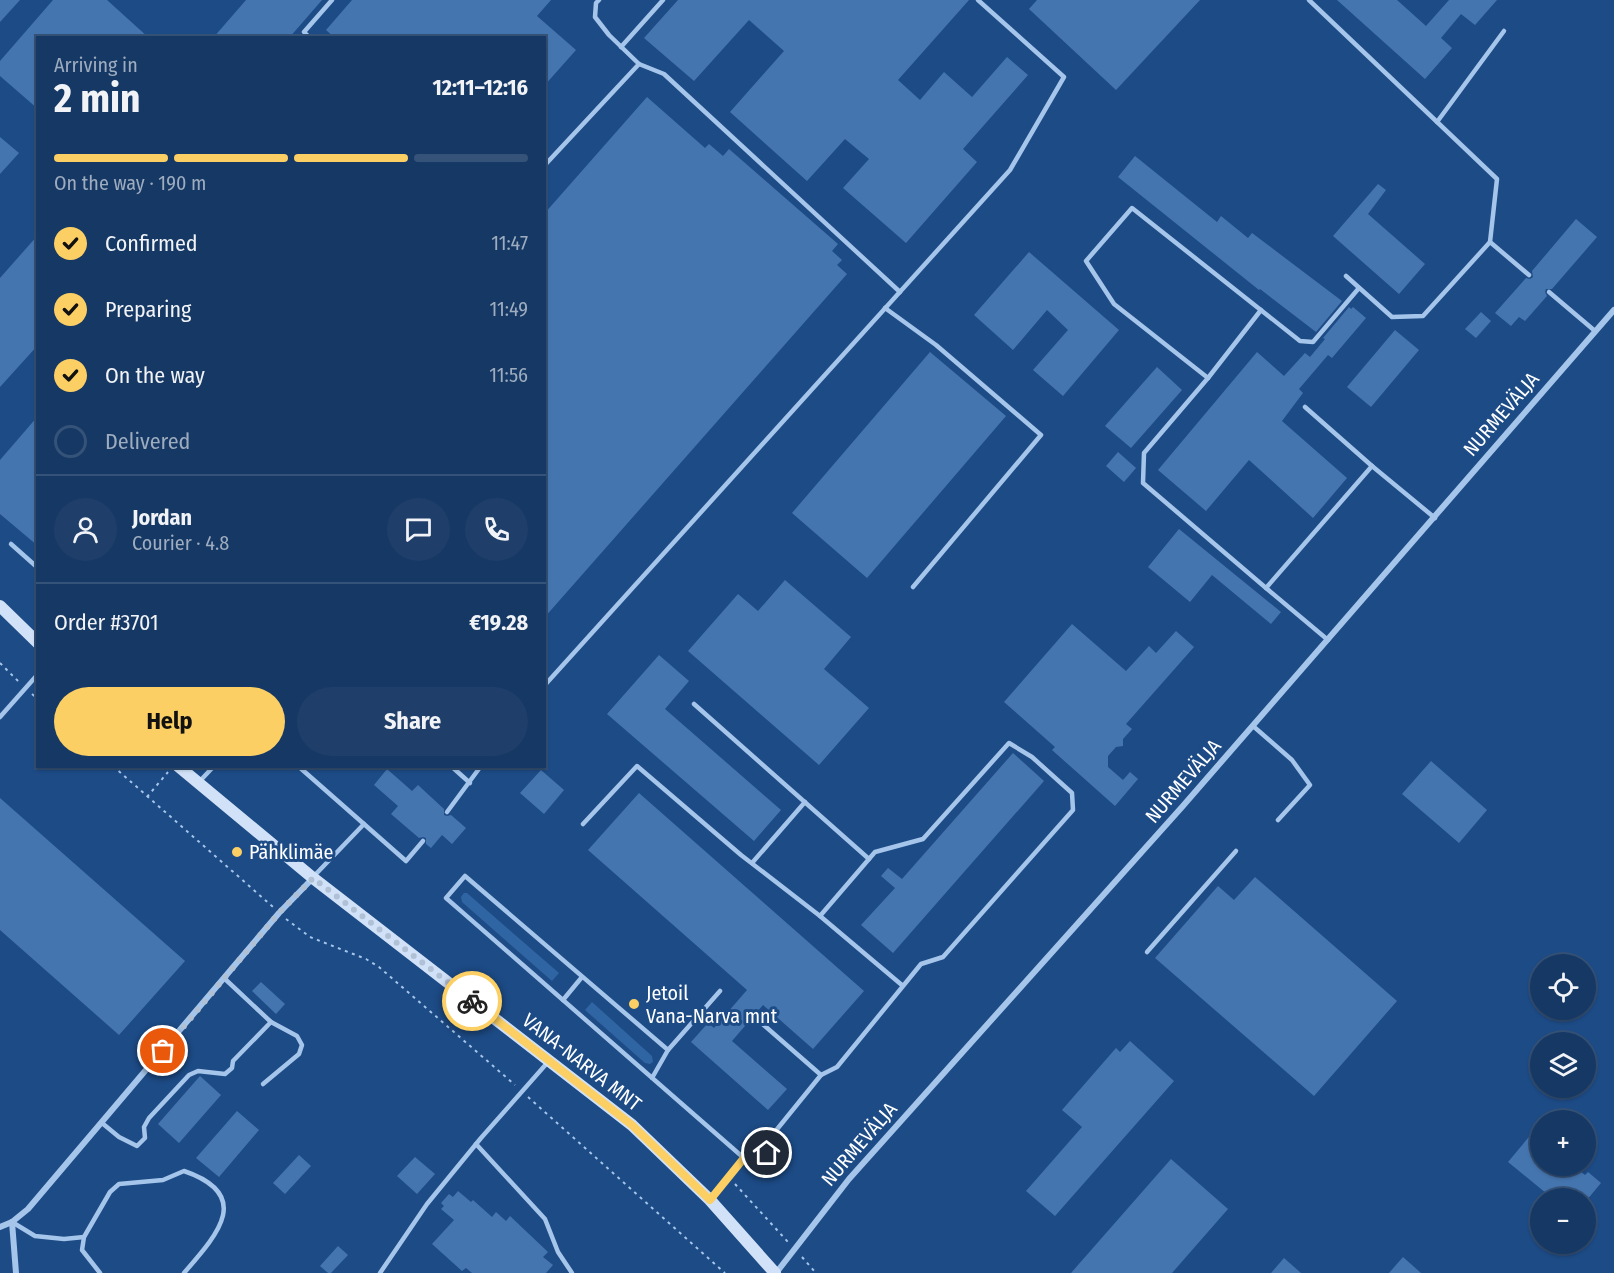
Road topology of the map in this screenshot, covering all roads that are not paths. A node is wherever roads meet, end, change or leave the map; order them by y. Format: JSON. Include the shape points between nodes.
{"nodes":[{"id":1,"x":332,"y":0,"type":"edge"},
{"id":2,"x":599,"y":0,"type":"edge"},
{"id":3,"x":663,"y":0,"type":"edge"},
{"id":4,"x":978,"y":0,"type":"edge"},
{"id":5,"x":1310,"y":0,"type":"edge"},
{"id":6,"x":1504,"y":32,"type":"dead end"},
{"id":7,"x":308,"y":36,"type":"edge"},
{"id":8,"x":621,"y":47,"type":"junction"},
{"id":9,"x":639,"y":64,"type":"junction"},
{"id":10,"x":1437,"y":122,"type":"junction"},
{"id":11,"x":546,"y":164,"type":"edge"},
{"id":12,"x":1490,"y":242,"type":"junction"},
{"id":13,"x":1529,"y":274,"type":"dead end"},
{"id":14,"x":1346,"y":276,"type":"dead end"},
{"id":15,"x":1359,"y":288,"type":"junction"},
{"id":16,"x":900,"y":291,"type":"junction"},
{"id":17,"x":1549,"y":292,"type":"dead end"},
{"id":18,"x":885,"y":308,"type":"junction"},
{"id":19,"x":1261,"y":310,"type":"junction"},
{"id":20,"x":1614,"y":310,"type":"edge"},
{"id":21,"x":1595,"y":331,"type":"junction"},
{"id":22,"x":1208,"y":378,"type":"junction"},
{"id":23,"x":1305,"y":407,"type":"dead end"},
{"id":24,"x":1372,"y":466,"type":"junction"},
{"id":25,"x":1435,"y":518,"type":"junction"},
{"id":26,"x":11,"y":544,"type":"dead end"},
{"id":27,"x":36,"y":566,"type":"edge"},
{"id":28,"x":913,"y":587,"type":"dead end"},
{"id":29,"x":1266,"y":588,"type":"junction"},
{"id":30,"x":0,"y":606,"type":"edge"},
{"id":31,"x":1328,"y":640,"type":"junction"},
{"id":32,"x":36,"y":641,"type":"edge"},
{"id":33,"x":36,"y":676,"type":"edge"},
{"id":34,"x":546,"y":684,"type":"edge"},
{"id":35,"x":694,"y":704,"type":"dead end"},
{"id":36,"x":0,"y":717,"type":"edge"},
{"id":37,"x":1253,"y":726,"type":"junction"},
{"id":38,"x":212,"y":768,"type":"edge"},
{"id":39,"x":300,"y":768,"type":"edge"},
{"id":40,"x":454,"y":768,"type":"edge"},
{"id":41,"x":480,"y":768,"type":"edge"},
{"id":42,"x":173,"y":769,"type":"edge"},
{"id":43,"x":198,"y":783,"type":"junction"},
{"id":44,"x":470,"y":783,"type":"junction"},
{"id":45,"x":805,"y":802,"type":"junction"},
{"id":46,"x":447,"y":812,"type":"dead end"},
{"id":47,"x":1278,"y":820,"type":"dead end"},
{"id":48,"x":364,"y":824,"type":"junction"},
{"id":49,"x":583,"y":824,"type":"dead end"},
{"id":50,"x":423,"y":841,"type":"dead end"},
{"id":51,"x":1236,"y":851,"type":"dead end"},
{"id":52,"x":870,"y":859,"type":"junction"},
{"id":53,"x":752,"y":863,"type":"junction"},
{"id":54,"x":313,"y":878,"type":"junction"},
{"id":55,"x":820,"y":916,"type":"junction"},
{"id":56,"x":1147,"y":952,"type":"dead end"},
{"id":57,"x":582,"y":977,"type":"junction"},
{"id":58,"x":225,"y":979,"type":"junction"},
{"id":59,"x":903,"y":986,"type":"junction"},
{"id":60,"x":720,"y":991,"type":"dead end"},
{"id":61,"x":563,"y":1000,"type":"junction"},
{"id":62,"x":758,"y":1020,"type":"dead end"},
{"id":63,"x":272,"y":1022,"type":"junction"},
{"id":64,"x":668,"y":1050,"type":"junction"},
{"id":65,"x":550,"y":1060,"type":"junction"},
{"id":66,"x":821,"y":1075,"type":"junction"},
{"id":67,"x":652,"y":1078,"type":"junction"},
{"id":68,"x":263,"y":1084,"type":"dead end"},
{"id":69,"x":102,"y":1123,"type":"junction"},
{"id":70,"x":476,"y":1144,"type":"junction"},
{"id":71,"x":744,"y":1158,"type":"junction"},
{"id":72,"x":710,"y":1200,"type":"junction"},
{"id":73,"x":12,"y":1222,"type":"junction"},
{"id":74,"x":0,"y":1227,"type":"edge"},
{"id":75,"x":84,"y":1237,"type":"junction"},
{"id":76,"x":16,"y":1273,"type":"edge"},
{"id":77,"x":100,"y":1273,"type":"edge"},
{"id":78,"x":184,"y":1273,"type":"edge"},
{"id":79,"x":380,"y":1273,"type":"edge"},
{"id":80,"x":572,"y":1273,"type":"edge"},
{"id":81,"x":775,"y":1273,"type":"edge"}],
"edges":[{"from":1,"to":7,"type":"lane","via":[[304,32]]},
{"from":2,"to":8,"type":"lane","via":[[595,17]]},
{"from":3,"to":8,"type":"lane"},
{"from":4,"to":16,"type":"lane","via":[[1064,77],[1010,170]]},
{"from":5,"to":10,"type":"lane"},
{"from":6,"to":10,"type":"lane"},
{"from":8,"to":9,"type":"lane"},
{"from":9,"to":11,"type":"lane"},
{"from":9,"to":16,"type":"lane","via":[[664,74]]},
{"from":10,"to":12,"type":"lane","via":[[1497,179]]},
{"from":12,"to":13,"type":"lane"},
{"from":12,"to":15,"type":"lane","via":[[1423,316],[1392,317]]},
{"from":14,"to":15,"type":"lane"},
{"from":15,"to":19,"type":"lane","via":[[1313,342],[1300,341]]},
{"from":16,"to":18,"type":"lane"},
{"from":17,"to":21,"type":"lane"},
{"from":18,"to":28,"type":"lane","via":[[936,345],[1041,435]]},
{"from":18,"to":34,"type":"lane"},
{"from":19,"to":22,"type":"lane"},
{"from":19,"to":22,"type":"lane","via":[[1132,208],[1086,261],[1114,304]]},
{"from":20,"to":21,"type":"street","name":"NURMEVÄLJA"},
{"from":21,"to":25,"type":"street","name":"NURMEVÄLJA"},
{"from":22,"to":29,"type":"lane","via":[[1144,453],[1143,483]]},
{"from":23,"to":24,"type":"lane"},
{"from":24,"to":25,"type":"lane"},
{"from":24,"to":29,"type":"lane"},
{"from":25,"to":31,"type":"street","name":"NURMEVÄLJA"},
{"from":26,"to":27,"type":"lane"},
{"from":29,"to":31,"type":"lane"},
{"from":30,"to":32,"type":"main road"},
{"from":31,"to":37,"type":"street","name":"NURMEVÄLJA"},
{"from":33,"to":36,"type":"lane"},
{"from":35,"to":45,"type":"lane"},
{"from":37,"to":47,"type":"lane","via":[[1292,760],[1310,785]]},
{"from":37,"to":81,"type":"street","name":"NURMEVÄLJA","via":[[849,1179]]},
{"from":38,"to":43,"type":"lane"},
{"from":39,"to":48,"type":"lane"},
{"from":40,"to":44,"type":"lane"},
{"from":41,"to":44,"type":"lane"},
{"from":42,"to":43,"type":"main road","name":"VANA-NARVA MNT"},
{"from":43,"to":54,"type":"main road","name":"VANA-NARVA MNT"},
{"from":44,"to":46,"type":"lane"},
{"from":45,"to":52,"type":"lane"},
{"from":45,"to":53,"type":"lane"},
{"from":48,"to":50,"type":"lane","via":[[406,861]]},
{"from":48,"to":54,"type":"lane"},
{"from":49,"to":53,"type":"lane","via":[[637,766]]},
{"from":51,"to":56,"type":"lane"},
{"from":52,"to":55,"type":"lane"},
{"from":52,"to":59,"type":"lane","via":[[876,852],[923,839],[1009,743],[1032,757],[1072,793],[1073,810],[943,957],[921,964]]},
{"from":53,"to":55,"type":"lane"},
{"from":54,"to":58,"type":"street"},
{"from":54,"to":65,"type":"main road","name":"VANA-NARVA MNT"},
{"from":55,"to":59,"type":"lane"},
{"from":57,"to":61,"type":"lane"},
{"from":57,"to":61,"type":"lane","via":[[465,876],[446,898]]},
{"from":57,"to":64,"type":"lane"},
{"from":58,"to":63,"type":"lane"},
{"from":58,"to":69,"type":"street"},
{"from":59,"to":66,"type":"lane","via":[[837,1067]]},
{"from":60,"to":64,"type":"lane"},
{"from":61,"to":67,"type":"lane"},
{"from":62,"to":66,"type":"lane"},
{"from":63,"to":68,"type":"lane","via":[[297,1036],[302,1045],[299,1054]]},
{"from":63,"to":69,"type":"lane","via":[[232,1061],[232,1068],[225,1074],[198,1071],[189,1075],[149,1118],[144,1127],[145,1138],[137,1146]]},
{"from":64,"to":67,"type":"lane"},
{"from":65,"to":70,"type":"lane"},
{"from":65,"to":72,"type":"main road","name":"VANA-NARVA MNT","via":[[632,1125]]},
{"from":66,"to":71,"type":"lane","via":[[774,1133],[760,1173]]},
{"from":67,"to":71,"type":"lane"},
{"from":69,"to":73,"type":"street","via":[[28,1209]]},
{"from":70,"to":79,"type":"lane","via":[[427,1204]]},
{"from":70,"to":80,"type":"lane","via":[[545,1219],[558,1252]]},
{"from":71,"to":72,"type":"lane"},
{"from":72,"to":81,"type":"main road","name":"VANA-NARVA MNT"},
{"from":73,"to":74,"type":"street"},
{"from":73,"to":75,"type":"lane","via":[[35,1236]]},
{"from":73,"to":76,"type":"street"},
{"from":75,"to":77,"type":"lane","via":[[82,1250]]},
{"from":75,"to":78,"type":"lane","via":[[110,1192],[119,1184],[163,1180],[184,1171],[202,1177],[221,1193],[225,1214],[210,1243]]}]}
